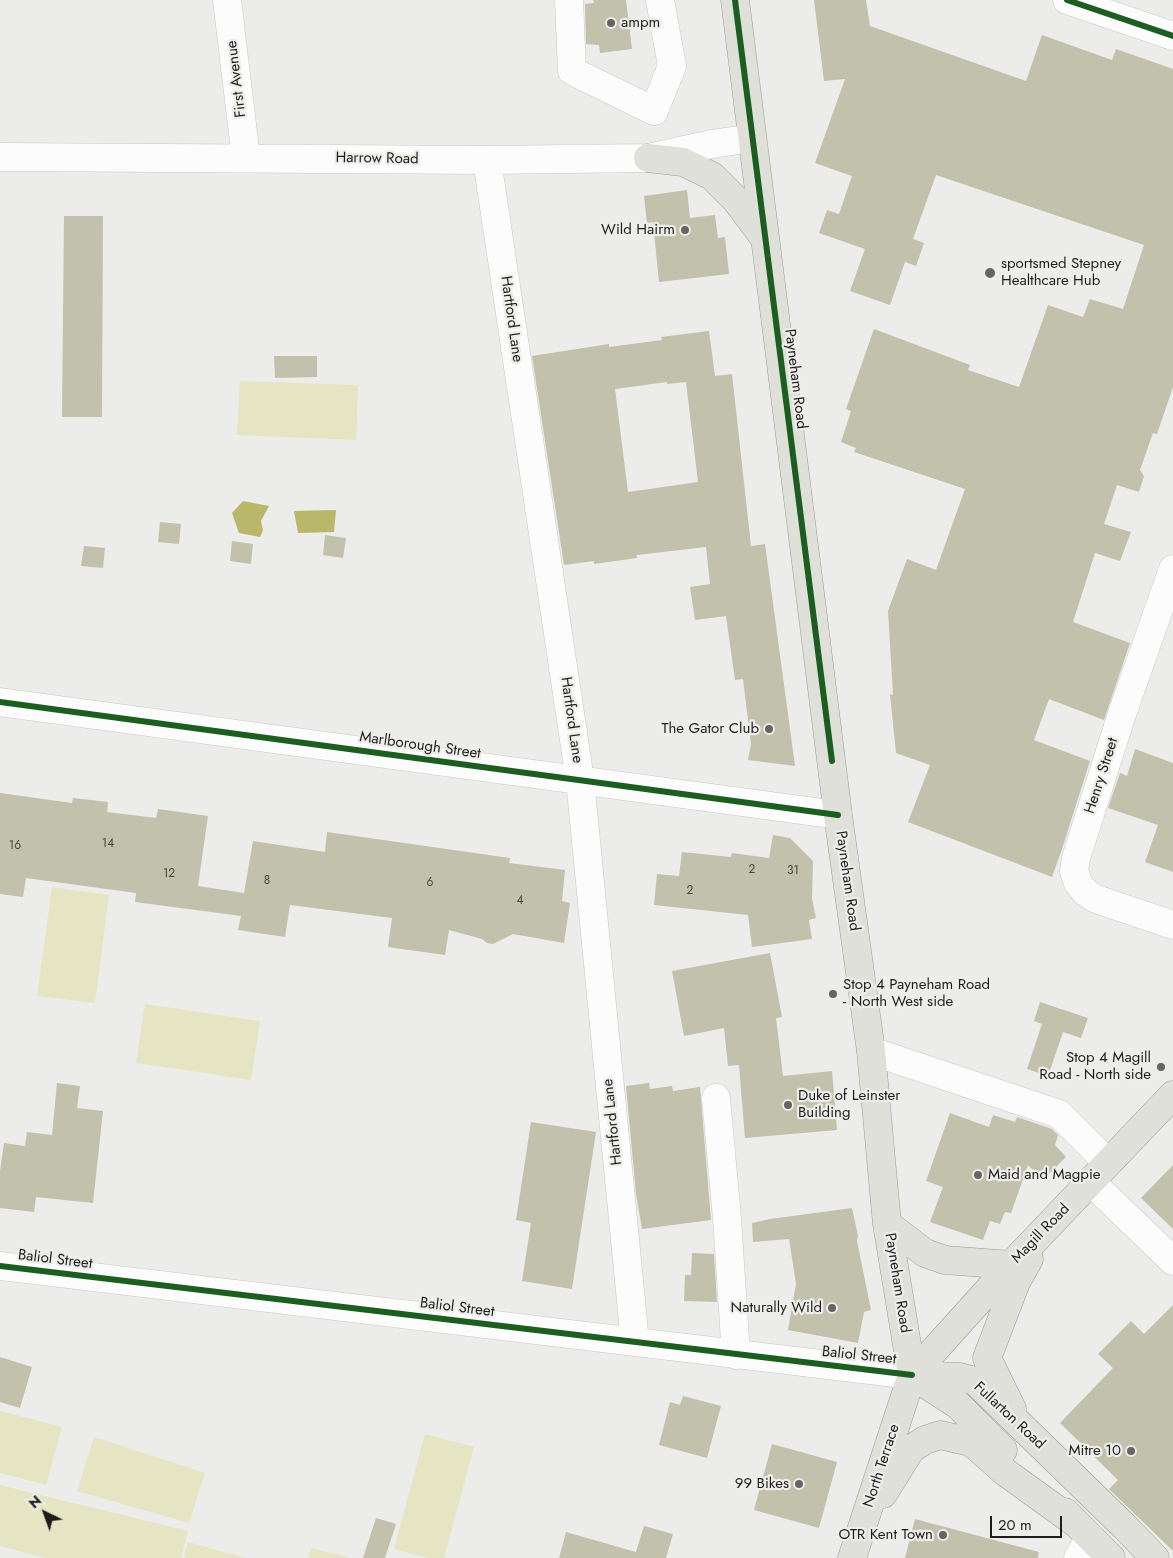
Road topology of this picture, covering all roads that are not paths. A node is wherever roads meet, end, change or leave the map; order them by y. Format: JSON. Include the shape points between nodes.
{"nodes":[{"id":1,"x":227,"y":0,"type":"edge"},
{"id":2,"x":568,"y":0,"type":"edge"},
{"id":3,"x":660,"y":0,"type":"edge"},
{"id":4,"x":735,"y":0,"type":"edge"},
{"id":5,"x":1067,"y":0,"type":"edge"},
{"id":6,"x":1173,"y":36,"type":"edge"},
{"id":7,"x":752,"y":138,"type":"junction"},
{"id":8,"x":0,"y":156,"type":"edge"},
{"id":9,"x":246,"y":158,"type":"junction"},
{"id":10,"x":648,"y":158,"type":"junction"},
{"id":11,"x":487,"y":160,"type":"junction"},
{"id":12,"x":765,"y":239,"type":"junction"},
{"id":13,"x":1173,"y":569,"type":"edge"},
{"id":14,"x":0,"y":702,"type":"edge"},
{"id":15,"x":580,"y":780,"type":"junction"},
{"id":16,"x":838,"y":816,"type":"junction"},
{"id":17,"x":1173,"y":925,"type":"edge"},
{"id":18,"x":871,"y":1051,"type":"junction"},
{"id":19,"x":1173,"y":1095,"type":"edge"},
{"id":20,"x":716,"y":1098,"type":"dead end"},
{"id":21,"x":1099,"y":1172,"type":"junction"},
{"id":22,"x":887,"y":1224,"type":"junction"},
{"id":23,"x":1047,"y":1227,"type":"junction"},
{"id":24,"x":1173,"y":1261,"type":"edge"},
{"id":25,"x":1010,"y":1265,"type":"junction"},
{"id":26,"x":0,"y":1266,"type":"edge"},
{"id":27,"x":635,"y":1342,"type":"junction"},
{"id":28,"x":736,"y":1355,"type":"junction"},
{"id":29,"x":912,"y":1375,"type":"junction"},
{"id":30,"x":1021,"y":1427,"type":"junction"},
{"id":31,"x":862,"y":1528,"type":"junction"},
{"id":32,"x":1082,"y":1540,"type":"edge"},
{"id":33,"x":852,"y":1558,"type":"edge"},
{"id":34,"x":1111,"y":1558,"type":"edge"},
{"id":35,"x":1155,"y":1558,"type":"edge"}],
"edges":[{"from":1,"to":9,"type":"street","name":"First Avenue"},
{"from":2,"to":3,"type":"street","via":[[572,71],[654,111],[672,66]]},
{"from":4,"to":7,"type":"main road","name":"Payneham Road"},
{"from":5,"to":6,"type":"street"},
{"from":7,"to":10,"type":"street","name":"Harrow Road"},
{"from":7,"to":12,"type":"main road","name":"Payneham Road"},
{"from":8,"to":9,"type":"street","name":"Harrow Road"},
{"from":9,"to":11,"type":"street","name":"Harrow Road"},
{"from":10,"to":11,"type":"street","name":"Harrow Road"},
{"from":10,"to":12,"type":"main road","via":[[683,162],[712,176],[736,200]]},
{"from":11,"to":15,"type":"street","name":"Hartford Lane"},
{"from":12,"to":16,"type":"main road","name":"Payneham Road"},
{"from":13,"to":17,"type":"street","name":"Henry Street","via":[[1122,714],[1074,871],[1078,883],[1096,900]]},
{"from":14,"to":15,"type":"street","name":"Marlborough Street"},
{"from":15,"to":16,"type":"street","name":"Marlborough Street"},
{"from":15,"to":27,"type":"street","name":"Hartford Lane"},
{"from":16,"to":18,"type":"main road","name":"Payneham Road"},
{"from":18,"to":21,"type":"street","via":[[1059,1114]]},
{"from":18,"to":22,"type":"main road","name":"Payneham Road"},
{"from":19,"to":21,"type":"main road","name":"Magill Road"},
{"from":20,"to":28,"type":"street"},
{"from":21,"to":23,"type":"main road","name":"Magill Road"},
{"from":21,"to":24,"type":"street"},
{"from":22,"to":25,"type":"main road","via":[[925,1253],[945,1260]]},
{"from":22,"to":29,"type":"main road","name":"Payneham Road"},
{"from":23,"to":25,"type":"main road","name":"Magill Road"},
{"from":23,"to":30,"type":"main road","via":[[1016,1282],[987,1358]]},
{"from":25,"to":29,"type":"main road","name":"Magill Road"},
{"from":26,"to":27,"type":"street","name":"Baliol Street"},
{"from":27,"to":28,"type":"street","name":"Baliol Street"},
{"from":28,"to":29,"type":"street","name":"Baliol Street"},
{"from":29,"to":30,"type":"main road","name":"Fullarton Road","via":[[960,1377],[975,1382]]},
{"from":29,"to":31,"type":"main road","name":"North Terrace"},
{"from":29,"to":32,"type":"main road","name":"Fullarton Road","via":[[958,1405]]},
{"from":30,"to":35,"type":"main road","name":"Fullarton Road"},
{"from":31,"to":32,"type":"main road","via":[[911,1449],[940,1435],[971,1442]]},
{"from":31,"to":33,"type":"main road","name":"North Terrace"},
{"from":32,"to":34,"type":"main road","name":"Fullarton Road"}]}
